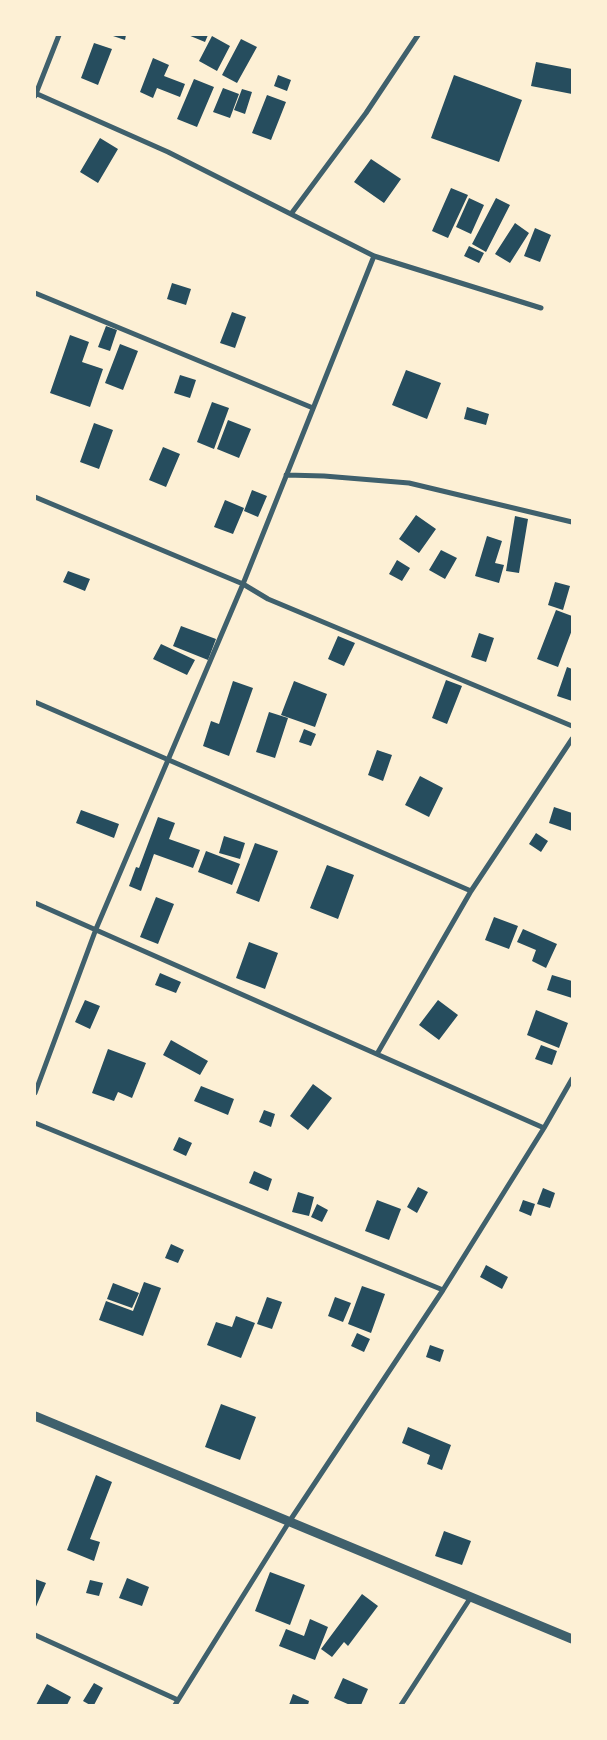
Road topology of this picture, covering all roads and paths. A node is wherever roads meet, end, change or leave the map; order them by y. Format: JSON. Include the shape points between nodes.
{"nodes":[{"id":1,"x":59,"y":35,"type":"edge"},
{"id":2,"x":418,"y":35,"type":"edge"},
{"id":3,"x":35,"y":94,"type":"edge"},
{"id":4,"x":291,"y":214,"type":"junction"},
{"id":5,"x":374,"y":256,"type":"junction"},
{"id":6,"x":35,"y":293,"type":"edge"},
{"id":7,"x":541,"y":308,"type":"dead end"},
{"id":8,"x":314,"y":408,"type":"junction"},
{"id":9,"x":286,"y":475,"type":"junction"},
{"id":10,"x":35,"y":497,"type":"edge"},
{"id":11,"x":572,"y":522,"type":"edge"},
{"id":12,"x":243,"y":584,"type":"junction"},
{"id":13,"x":35,"y":702,"type":"edge"},
{"id":14,"x":572,"y":726,"type":"edge"},
{"id":15,"x":572,"y":739,"type":"edge"},
{"id":16,"x":169,"y":760,"type":"junction"},
{"id":17,"x":471,"y":891,"type":"junction"},
{"id":18,"x":35,"y":903,"type":"edge"},
{"id":19,"x":96,"y":929,"type":"junction"},
{"id":20,"x":377,"y":1054,"type":"junction"},
{"id":21,"x":572,"y":1079,"type":"edge"},
{"id":22,"x":35,"y":1093,"type":"edge"},
{"id":23,"x":35,"y":1123,"type":"edge"},
{"id":24,"x":544,"y":1128,"type":"junction"},
{"id":25,"x":443,"y":1290,"type":"junction"},
{"id":26,"x":35,"y":1416,"type":"edge"},
{"id":27,"x":289,"y":1522,"type":"junction"},
{"id":28,"x":471,"y":1597,"type":"junction"},
{"id":29,"x":35,"y":1635,"type":"edge"},
{"id":30,"x":572,"y":1639,"type":"edge"},
{"id":31,"x":176,"y":1703,"type":"edge"},
{"id":32,"x":401,"y":1705,"type":"edge"}],
"edges":[{"from":1,"to":3,"type":"street"},
{"from":2,"to":4,"type":"street","via":[[366,113]]},
{"from":3,"to":4,"type":"street","via":[[168,152]]},
{"from":4,"to":5,"type":"street"},
{"from":5,"to":7,"type":"street"},
{"from":5,"to":8,"type":"street"},
{"from":6,"to":8,"type":"street"},
{"from":8,"to":9,"type":"street"},
{"from":9,"to":11,"type":"street","via":[[409,482]]},
{"from":9,"to":12,"type":"street"},
{"from":10,"to":12,"type":"street"},
{"from":12,"to":14,"type":"street","via":[[268,599]]},
{"from":12,"to":16,"type":"street"},
{"from":13,"to":16,"type":"street"},
{"from":15,"to":17,"type":"street"},
{"from":16,"to":17,"type":"street"},
{"from":16,"to":19,"type":"street"},
{"from":17,"to":20,"type":"street"},
{"from":18,"to":19,"type":"street"},
{"from":19,"to":20,"type":"street"},
{"from":19,"to":22,"type":"street"},
{"from":20,"to":24,"type":"street"},
{"from":21,"to":24,"type":"street"},
{"from":23,"to":25,"type":"street"},
{"from":24,"to":25,"type":"street"},
{"from":25,"to":27,"type":"street"},
{"from":26,"to":27,"type":"street"},
{"from":27,"to":28,"type":"street"},
{"from":27,"to":31,"type":"street"},
{"from":28,"to":30,"type":"street"},
{"from":28,"to":32,"type":"street"},
{"from":29,"to":31,"type":"street"}]}
